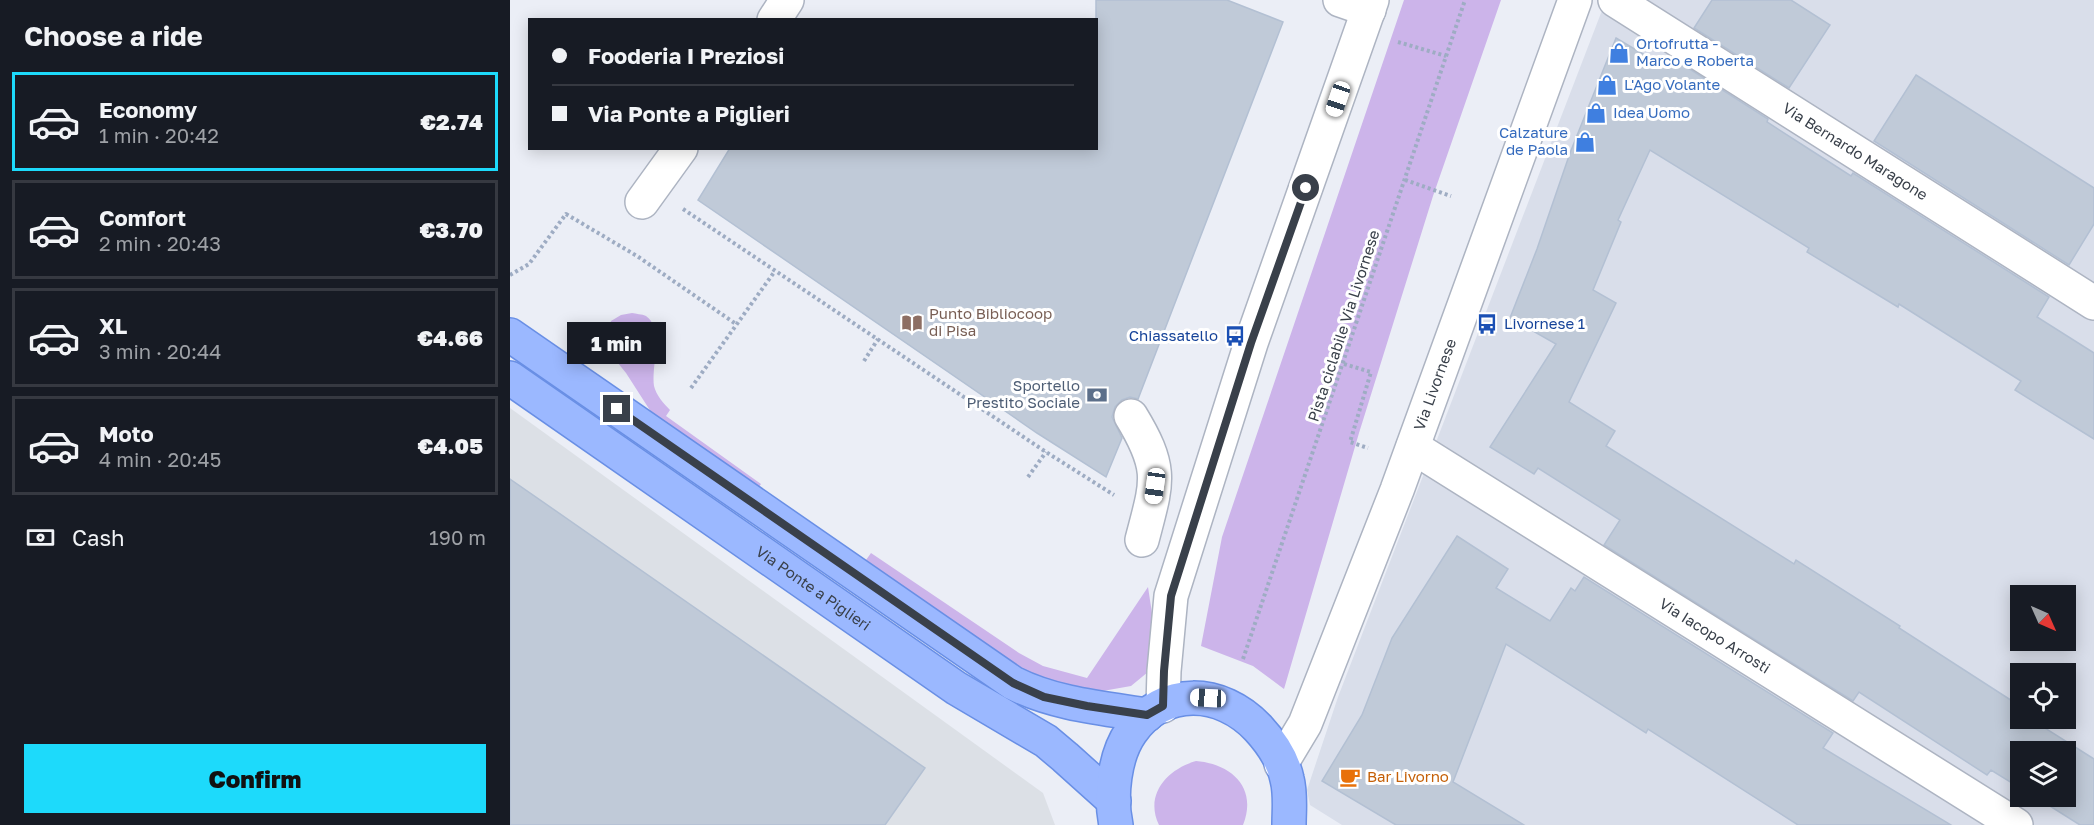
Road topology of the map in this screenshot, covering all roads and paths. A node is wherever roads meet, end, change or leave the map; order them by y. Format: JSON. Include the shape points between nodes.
{"nodes":[{"id":1,"x":788,"y":0,"type":"edge"},
{"id":2,"x":1465,"y":0,"type":"edge"},
{"id":3,"x":1575,"y":0,"type":"edge"},
{"id":4,"x":1615,"y":0,"type":"edge"},
{"id":5,"x":1360,"y":3,"type":"edge"},
{"id":6,"x":775,"y":18,"type":"edge"},
{"id":7,"x":680,"y":150,"type":"edge"},
{"id":8,"x":1405,"y":180,"type":"junction"},
{"id":9,"x":647,"y":195,"type":"joint"},
{"id":10,"x":1451,"y":196,"type":"dead end"},
{"id":11,"x":775,"y":271,"type":"junction"},
{"id":12,"x":510,"y":275,"type":"edge"},
{"id":13,"x":2094,"y":303,"type":"edge"},
{"id":14,"x":736,"y":324,"type":"junction"},
{"id":15,"x":510,"y":335,"type":"edge"},
{"id":16,"x":878,"y":339,"type":"junction"},
{"id":17,"x":864,"y":361,"type":"dead end"},
{"id":18,"x":1344,"y":364,"type":"junction"},
{"id":19,"x":510,"y":378,"type":"edge"},
{"id":20,"x":691,"y":388,"type":"dead end"},
{"id":21,"x":1131,"y":416,"type":"dead end"},
{"id":22,"x":1413,"y":447,"type":"junction"},
{"id":23,"x":1368,"y":448,"type":"dead end"},
{"id":24,"x":1046,"y":452,"type":"junction"},
{"id":25,"x":1028,"y":477,"type":"dead end"},
{"id":26,"x":1137,"y":532,"type":"junction"},
{"id":27,"x":1184,"y":552,"type":"junction"},
{"id":28,"x":1243,"y":659,"type":"dead end"},
{"id":29,"x":1155,"y":711,"type":"junction"},
{"id":30,"x":1281,"y":764,"type":"junction"},
{"id":31,"x":1115,"y":813,"type":"edge"},
{"id":32,"x":1289,"y":825,"type":"edge"},
{"id":33,"x":2016,"y":825,"type":"edge"}],
"edges":[{"from":1,"to":6,"type":"street"},
{"from":2,"to":8,"type":"path","name":"Pista ciclabile Via Livornese"},
{"from":3,"to":22,"type":"street","name":"Via Livornese"},
{"from":4,"to":13,"type":"street","name":"Via Bernardo Maragone"},
{"from":5,"to":27,"type":"street"},
{"from":7,"to":9,"type":"street"},
{"from":8,"to":10,"type":"path"},
{"from":8,"to":18,"type":"path","name":"Pista ciclabile Via Livornese"},
{"from":9,"to":11,"type":"path"},
{"from":11,"to":14,"type":"path"},
{"from":11,"to":16,"type":"path"},
{"from":12,"to":14,"type":"path","via":[[529,264],[566,214],[616,242]]},
{"from":14,"to":20,"type":"path"},
{"from":15,"to":29,"type":"main road","via":[[1013,683],[1044,697],[1087,706]]},
{"from":16,"to":17,"type":"path"},
{"from":16,"to":24,"type":"path"},
{"from":18,"to":23,"type":"path","via":[[1371,372],[1350,442]]},
{"from":18,"to":28,"type":"path","name":"Pista ciclabile Via Livornese"},
{"from":19,"to":31,"type":"main road","name":"Via Ponte a Piglieri","via":[[956,688],[1046,741]]},
{"from":21,"to":26,"type":"street","via":[[1154,462],[1155,486]]},
{"from":22,"to":30,"type":"street","name":"Via Livornese","via":[[1305,724]]},
{"from":22,"to":33,"type":"street","name":"Via Iacopo Arrosti"},
{"from":24,"to":25,"type":"path"},
{"from":24,"to":26,"type":"path"},
{"from":26,"to":27,"type":"street"},
{"from":27,"to":29,"type":"street","via":[[1171,596],[1164,671]]},
{"from":29,"to":30,"type":"main road","via":[[1180,699],[1208,698],[1220,702],[1253,723]]},
{"from":29,"to":31,"type":"main road","via":[[1131,732],[1120,757]]},
{"from":30,"to":32,"type":"main road","via":[[1287,779]]}]}
